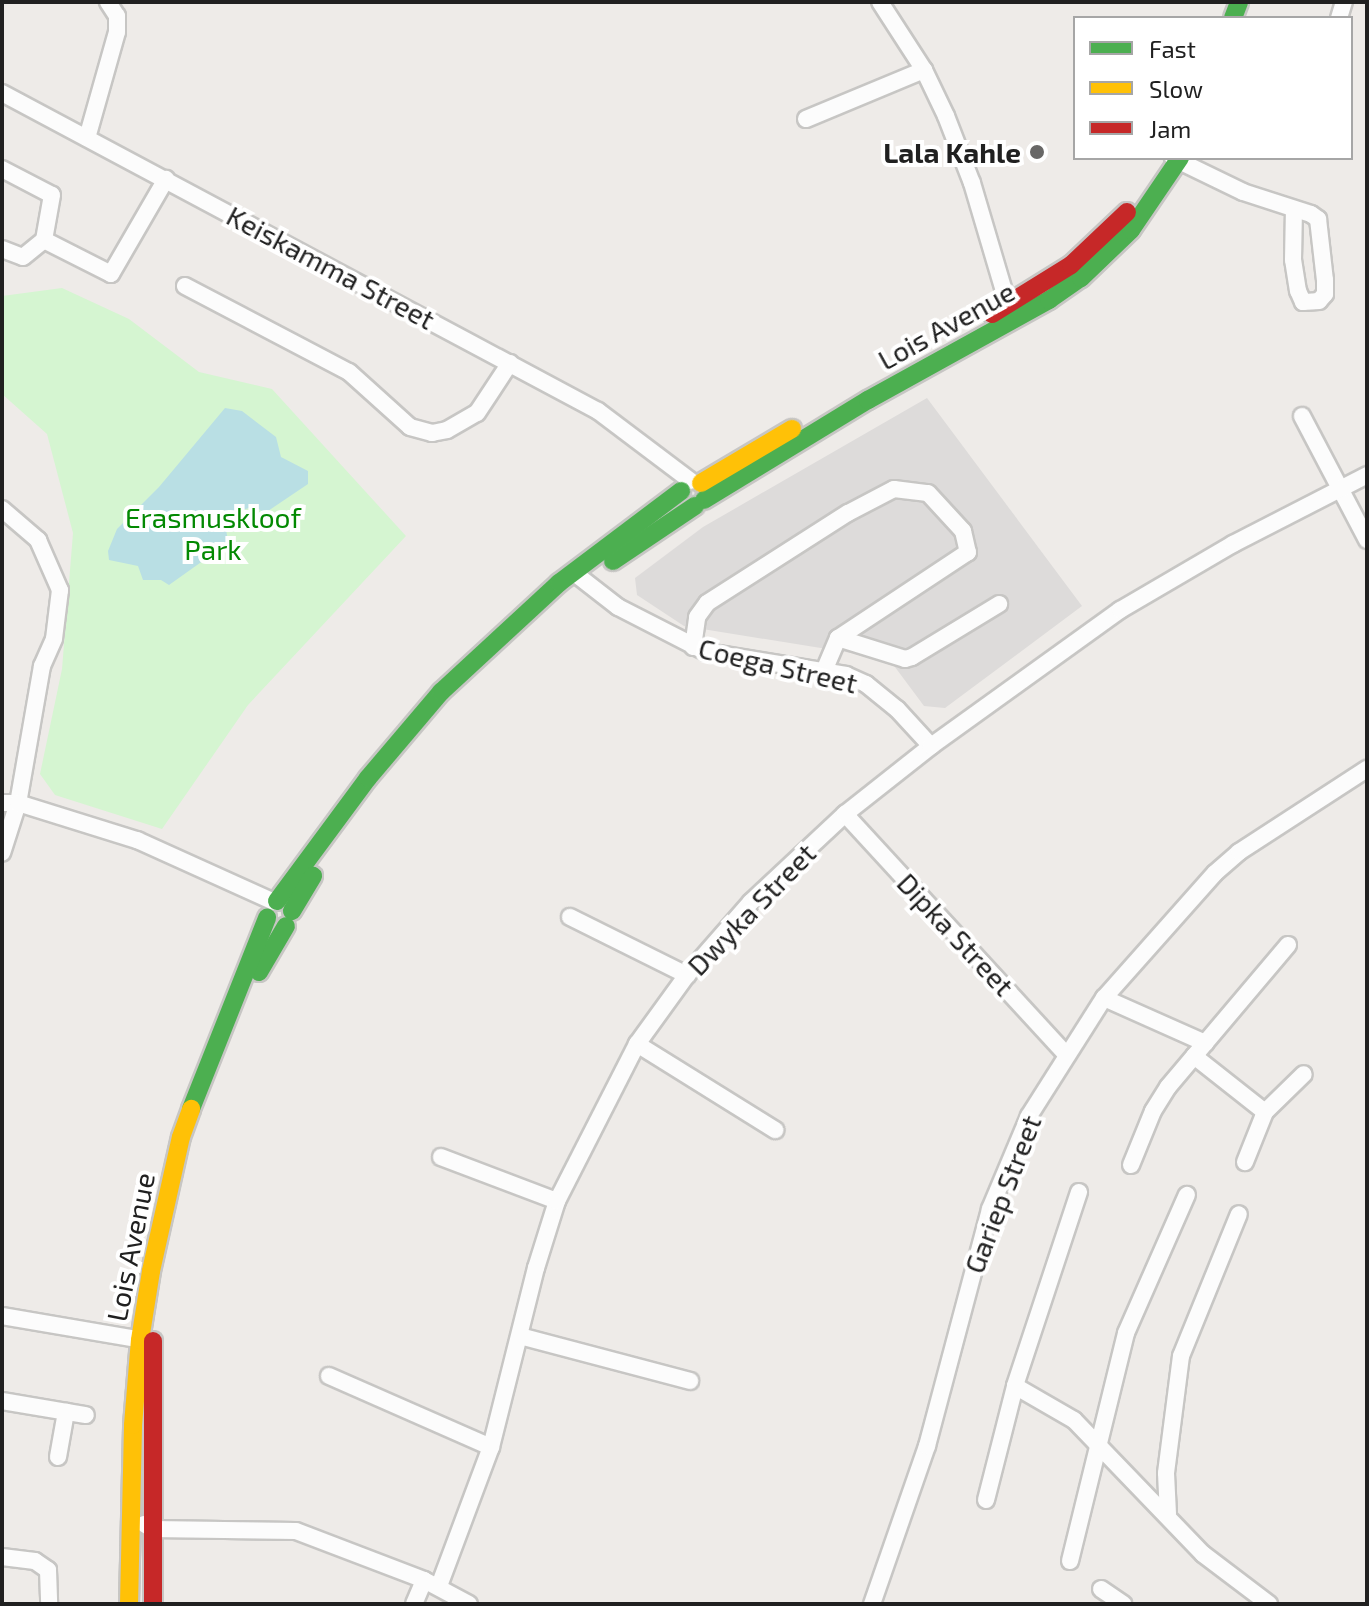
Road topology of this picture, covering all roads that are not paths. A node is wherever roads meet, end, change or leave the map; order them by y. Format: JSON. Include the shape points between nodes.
{"nodes":[{"id":1,"x":108,"y":2,"type":"edge"},
{"id":2,"x":880,"y":2,"type":"edge"},
{"id":3,"x":924,"y":70,"type":"junction"},
{"id":4,"x":2,"y":93,"type":"edge"},
{"id":5,"x":806,"y":119,"type":"dead end"},
{"id":6,"x":87,"y":138,"type":"junction"},
{"id":7,"x":1174,"y":160,"type":"edge"},
{"id":8,"x":1176,"y":160,"type":"edge"},
{"id":9,"x":2,"y":169,"type":"edge"},
{"id":10,"x":166,"y":179,"type":"junction"},
{"id":11,"x":1294,"y":210,"type":"junction"},
{"id":12,"x":44,"y":240,"type":"junction"},
{"id":13,"x":2,"y":249,"type":"edge"},
{"id":14,"x":185,"y":286,"type":"dead end"},
{"id":15,"x":1010,"y":313,"type":"junction"},
{"id":16,"x":510,"y":363,"type":"junction"},
{"id":17,"x":1302,"y":416,"type":"dead end"},
{"id":18,"x":1367,"y":475,"type":"edge"},
{"id":19,"x":1340,"y":490,"type":"junction"},
{"id":20,"x":692,"y":492,"type":"junction"},
{"id":21,"x":2,"y":509,"type":"edge"},
{"id":22,"x":1367,"y":540,"type":"edge"},
{"id":23,"x":578,"y":577,"type":"junction"},
{"id":24,"x":999,"y":604,"type":"dead end"},
{"id":25,"x":838,"y":638,"type":"junction"},
{"id":26,"x":693,"y":647,"type":"junction"},
{"id":27,"x":824,"y":671,"type":"junction"},
{"id":28,"x":931,"y":746,"type":"junction"},
{"id":29,"x":1367,"y":769,"type":"edge"},
{"id":30,"x":10,"y":803,"type":"edge"},
{"id":31,"x":845,"y":814,"type":"junction"},
{"id":32,"x":2,"y":853,"type":"edge"},
{"id":33,"x":277,"y":912,"type":"junction"},
{"id":34,"x":570,"y":917,"type":"dead end"},
{"id":35,"x":1288,"y":945,"type":"dead end"},
{"id":36,"x":687,"y":975,"type":"junction"},
{"id":37,"x":1104,"y":998,"type":"junction"},
{"id":38,"x":637,"y":1044,"type":"junction"},
{"id":39,"x":1200,"y":1050,"type":"junction"},
{"id":40,"x":1066,"y":1054,"type":"junction"},
{"id":41,"x":1304,"y":1074,"type":"dead end"},
{"id":42,"x":1265,"y":1112,"type":"junction"},
{"id":43,"x":775,"y":1130,"type":"dead end"},
{"id":44,"x":441,"y":1157,"type":"dead end"},
{"id":45,"x":1245,"y":1162,"type":"dead end"},
{"id":46,"x":1131,"y":1165,"type":"dead end"},
{"id":47,"x":1079,"y":1192,"type":"dead end"},
{"id":48,"x":1187,"y":1195,"type":"dead end"},
{"id":49,"x":557,"y":1201,"type":"junction"},
{"id":50,"x":1239,"y":1214,"type":"dead end"},
{"id":51,"x":2,"y":1316,"type":"edge"},
{"id":52,"x":520,"y":1336,"type":"junction"},
{"id":53,"x":146,"y":1341,"type":"junction"},
{"id":54,"x":329,"y":1376,"type":"dead end"},
{"id":55,"x":690,"y":1381,"type":"dead end"},
{"id":56,"x":1015,"y":1386,"type":"junction"},
{"id":57,"x":2,"y":1401,"type":"edge"},
{"id":58,"x":66,"y":1412,"type":"junction"},
{"id":59,"x":86,"y":1415,"type":"dead end"},
{"id":60,"x":1099,"y":1445,"type":"junction"},
{"id":61,"x":491,"y":1447,"type":"junction"},
{"id":62,"x":58,"y":1457,"type":"dead end"},
{"id":63,"x":986,"y":1500,"type":"dead end"},
{"id":64,"x":129,"y":1513,"type":"junction"},
{"id":65,"x":1168,"y":1514,"type":"junction"},
{"id":66,"x":152,"y":1529,"type":"junction"},
{"id":67,"x":128,"y":1548,"type":"junction"},
{"id":68,"x":2,"y":1557,"type":"edge"},
{"id":69,"x":1070,"y":1561,"type":"dead end"},
{"id":70,"x":432,"y":1583,"type":"junction"},
{"id":71,"x":1101,"y":1589,"type":"dead end"},
{"id":72,"x":878,"y":1602,"type":"edge"},
{"id":73,"x":49,"y":1604,"type":"edge"},
{"id":74,"x":129,"y":1604,"type":"edge"},
{"id":75,"x":153,"y":1604,"type":"edge"},
{"id":76,"x":414,"y":1604,"type":"edge"},
{"id":77,"x":469,"y":1604,"type":"edge"},
{"id":78,"x":1123,"y":1604,"type":"edge"},
{"id":79,"x":1269,"y":1604,"type":"edge"}],
"edges":[{"from":1,"to":6,"type":"street","via":[[117,16],[117,32]]},
{"from":2,"to":3,"type":"street"},
{"from":3,"to":5,"type":"street"},
{"from":3,"to":15,"type":"street","via":[[972,183]]},
{"from":4,"to":6,"type":"street","name":"Keiskamma Street"},
{"from":6,"to":10,"type":"street","name":"Keiskamma Street"},
{"from":7,"to":15,"type":"street","name":"Lois Avenue","via":[[1150,207],[1093,268],[1049,300]]},
{"from":8,"to":11,"type":"street"},
{"from":9,"to":12,"type":"street","via":[[52,195]]},
{"from":10,"to":12,"type":"street","via":[[111,274]]},
{"from":10,"to":16,"type":"street","name":"Keiskamma Street"},
{"from":11,"to":11,"type":"street","via":[[1311,214],[1320,223],[1325,294],[1319,301],[1303,302],[1298,291]]},
{"from":12,"to":13,"type":"street","via":[[23,257]]},
{"from":14,"to":16,"type":"street","via":[[349,372],[410,427],[432,433],[477,413]]},
{"from":15,"to":20,"type":"street","name":"Lois Avenue","via":[[868,400]]},
{"from":16,"to":20,"type":"street","name":"Keiskamma Street","via":[[598,411],[652,452]]},
{"from":17,"to":19,"type":"street"},
{"from":18,"to":19,"type":"street","name":"Dwyka Street"},
{"from":19,"to":22,"type":"street"},
{"from":19,"to":28,"type":"street","name":"Dwyka Street","via":[[1120,610]]},
{"from":20,"to":23,"type":"street","name":"Lois Avenue"},
{"from":21,"to":30,"type":"street","via":[[29,529],[45,550],[60,590],[54,639],[42,666]]},
{"from":23,"to":26,"type":"street","name":"Coega Street","via":[[618,607]]},
{"from":23,"to":33,"type":"street","name":"Lois Avenue","via":[[402,752]]},
{"from":24,"to":25,"type":"street","via":[[905,659]]},
{"from":25,"to":26,"type":"street","via":[[968,552],[963,531],[928,493],[894,489],[707,603],[697,617]]},
{"from":25,"to":27,"type":"street"},
{"from":26,"to":27,"type":"street","name":"Coega Street"},
{"from":27,"to":28,"type":"street","name":"Coega Street","via":[[846,675],[881,694]]},
{"from":28,"to":31,"type":"street","name":"Dwyka Street"},
{"from":29,"to":37,"type":"street","name":"Gariep Street","via":[[1239,852]]},
{"from":30,"to":32,"type":"street"},
{"from":30,"to":33,"type":"street","via":[[137,840]]},
{"from":31,"to":36,"type":"street","name":"Dwyka Street","via":[[751,902]]},
{"from":31,"to":40,"type":"street","name":"Dipka Street"},
{"from":33,"to":53,"type":"street","name":"Lois Avenue","via":[[205,1103]]},
{"from":34,"to":36,"type":"street"},
{"from":35,"to":39,"type":"street"},
{"from":36,"to":38,"type":"street","name":"Dwyka Street"},
{"from":37,"to":39,"type":"street"},
{"from":37,"to":40,"type":"street","name":"Gariep Street"},
{"from":38,"to":43,"type":"street"},
{"from":38,"to":49,"type":"street","name":"Dwyka Street"},
{"from":39,"to":42,"type":"street"},
{"from":39,"to":46,"type":"street","via":[[1153,1111]]},
{"from":40,"to":72,"type":"street","name":"Gariep Street","via":[[1029,1116],[990,1209],[927,1446]]},
{"from":41,"to":42,"type":"street"},
{"from":42,"to":45,"type":"street"},
{"from":44,"to":49,"type":"street"},
{"from":47,"to":56,"type":"street"},
{"from":48,"to":60,"type":"street","via":[[1126,1333]]},
{"from":49,"to":52,"type":"street","name":"Dwyka Street"},
{"from":50,"to":65,"type":"street","via":[[1181,1356],[1168,1442]]},
{"from":51,"to":53,"type":"street"},
{"from":52,"to":55,"type":"street"},
{"from":52,"to":61,"type":"street","name":"Dwyka Street"},
{"from":53,"to":64,"type":"street","name":"Lois Avenue"},
{"from":53,"to":66,"type":"street","name":"Lois Avenue"},
{"from":54,"to":61,"type":"street"},
{"from":56,"to":60,"type":"street","via":[[1074,1420]]},
{"from":56,"to":63,"type":"street"},
{"from":57,"to":58,"type":"street"},
{"from":58,"to":59,"type":"street"},
{"from":58,"to":62,"type":"street"},
{"from":60,"to":65,"type":"street"},
{"from":60,"to":69,"type":"street"},
{"from":61,"to":70,"type":"street","name":"Dwyka Street"},
{"from":64,"to":66,"type":"street"},
{"from":64,"to":67,"type":"street","name":"Lois Avenue"},
{"from":65,"to":79,"type":"street","via":[[1203,1554]]},
{"from":66,"to":67,"type":"street"},
{"from":66,"to":70,"type":"street","via":[[296,1531]]},
{"from":66,"to":75,"type":"street","name":"Lois Avenue"},
{"from":67,"to":74,"type":"street","name":"Lois Avenue"},
{"from":68,"to":73,"type":"street","via":[[35,1561],[48,1570]]},
{"from":70,"to":76,"type":"street","name":"Dwyka Street"},
{"from":70,"to":77,"type":"street"},
{"from":71,"to":78,"type":"street"}]}
